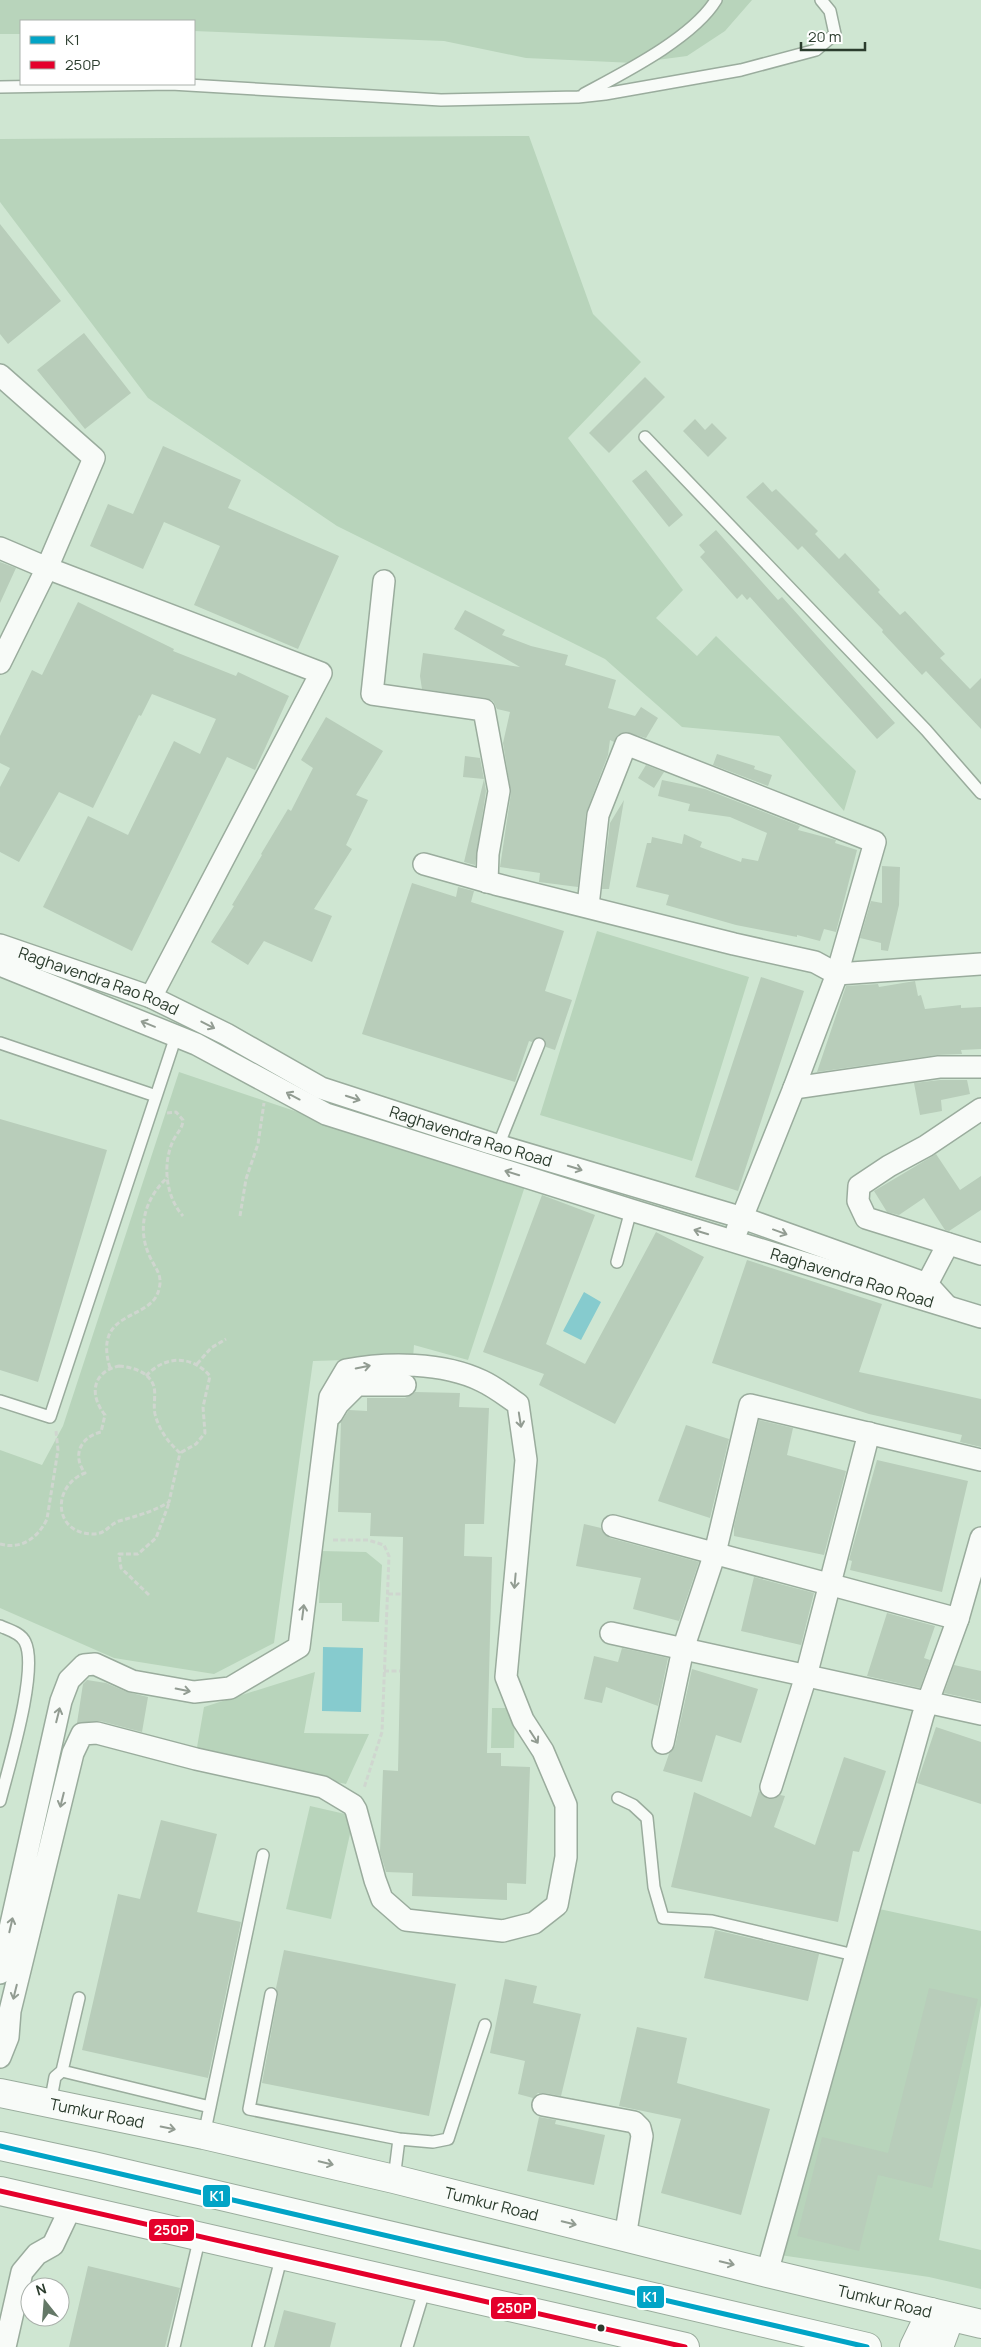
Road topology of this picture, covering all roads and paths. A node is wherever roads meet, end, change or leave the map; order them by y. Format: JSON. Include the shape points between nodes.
{"nodes":[{"id":1,"x":716,"y":0,"type":"edge"},
{"id":2,"x":821,"y":0,"type":"edge"},
{"id":3,"x":114,"y":85,"type":"edge"},
{"id":4,"x":188,"y":85,"type":"edge"},
{"id":5,"x":0,"y":87,"type":"edge"},
{"id":6,"x":578,"y":97,"type":"junction"},
{"id":7,"x":0,"y":375,"type":"edge"},
{"id":8,"x":645,"y":437,"type":"dead end"},
{"id":9,"x":0,"y":548,"type":"edge"},
{"id":10,"x":47,"y":568,"type":"junction"},
{"id":11,"x":384,"y":581,"type":"dead end"},
{"id":12,"x":0,"y":663,"type":"edge"},
{"id":13,"x":981,"y":793,"type":"edge"},
{"id":14,"x":424,"y":864,"type":"dead end"},
{"id":15,"x":487,"y":882,"type":"junction"},
{"id":16,"x":588,"y":906,"type":"junction"},
{"id":17,"x":0,"y":945,"type":"edge"},
{"id":18,"x":981,"y":964,"type":"edge"},
{"id":19,"x":0,"y":965,"type":"edge"},
{"id":20,"x":837,"y":974,"type":"junction"},
{"id":21,"x":151,"y":997,"type":"junction"},
{"id":22,"x":176,"y":1036,"type":"junction"},
{"id":23,"x":0,"y":1043,"type":"edge"},
{"id":24,"x":539,"y":1044,"type":"dead end"},
{"id":25,"x":981,"y":1067,"type":"edge"},
{"id":26,"x":267,"y":1082,"type":"junction"},
{"id":27,"x":794,"y":1088,"type":"junction"},
{"id":28,"x":156,"y":1096,"type":"junction"},
{"id":29,"x":981,"y":1110,"type":"edge"},
{"id":30,"x":149,"y":1116,"type":"junction"},
{"id":31,"x":498,"y":1146,"type":"junction"},
{"id":32,"x":168,"y":1177,"type":"junction"},
{"id":33,"x":631,"y":1210,"type":"junction"},
{"id":34,"x":183,"y":1216,"type":"dead end"},
{"id":35,"x":240,"y":1216,"type":"dead end"},
{"id":36,"x":743,"y":1218,"type":"junction"},
{"id":37,"x":732,"y":1241,"type":"junction"},
{"id":38,"x":948,"y":1244,"type":"junction"},
{"id":39,"x":981,"y":1254,"type":"edge"},
{"id":40,"x":617,"y":1262,"type":"dead end"},
{"id":41,"x":927,"y":1284,"type":"junction"},
{"id":42,"x":948,"y":1307,"type":"junction"},
{"id":43,"x":981,"y":1317,"type":"edge"},
{"id":44,"x":226,"y":1339,"type":"dead end"},
{"id":45,"x":197,"y":1364,"type":"junction"},
{"id":46,"x":110,"y":1368,"type":"junction"},
{"id":47,"x":146,"y":1376,"type":"junction"},
{"id":48,"x":405,"y":1385,"type":"dead end"},
{"id":49,"x":0,"y":1401,"type":"edge"},
{"id":50,"x":50,"y":1417,"type":"junction"},
{"id":51,"x":326,"y":1425,"type":"junction"},
{"id":52,"x":869,"y":1433,"type":"junction"},
{"id":53,"x":180,"y":1453,"type":"junction"},
{"id":54,"x":981,"y":1460,"type":"edge"},
{"id":55,"x":169,"y":1502,"type":"junction"},
{"id":56,"x":613,"y":1526,"type":"dead end"},
{"id":57,"x":981,"y":1538,"type":"edge"},
{"id":58,"x":312,"y":1540,"type":"junction"},
{"id":59,"x":0,"y":1544,"type":"edge"},
{"id":60,"x":715,"y":1552,"type":"junction"},
{"id":61,"x":830,"y":1586,"type":"junction"},
{"id":62,"x":388,"y":1594,"type":"junction"},
{"id":63,"x":402,"y":1594,"type":"dead end"},
{"id":64,"x":149,"y":1595,"type":"dead end"},
{"id":65,"x":958,"y":1619,"type":"junction"},
{"id":66,"x":0,"y":1626,"type":"edge"},
{"id":67,"x":611,"y":1633,"type":"dead end"},
{"id":68,"x":683,"y":1649,"type":"junction"},
{"id":69,"x":384,"y":1671,"type":"junction"},
{"id":70,"x":400,"y":1671,"type":"dead end"},
{"id":71,"x":806,"y":1676,"type":"junction"},
{"id":72,"x":927,"y":1702,"type":"junction"},
{"id":73,"x":981,"y":1714,"type":"edge"},
{"id":74,"x":663,"y":1744,"type":"dead end"},
{"id":75,"x":50,"y":1746,"type":"junction"},
{"id":76,"x":73,"y":1752,"type":"junction"},
{"id":77,"x":771,"y":1787,"type":"dead end"},
{"id":78,"x":618,"y":1798,"type":"dead end"},
{"id":79,"x":0,"y":1801,"type":"edge"},
{"id":80,"x":353,"y":1805,"type":"junction"},
{"id":81,"x":554,"y":1809,"type":"dead end"},
{"id":82,"x":263,"y":1855,"type":"dead end"},
{"id":83,"x":548,"y":1911,"type":"junction"},
{"id":84,"x":854,"y":1955,"type":"junction"},
{"id":85,"x":0,"y":1973,"type":"edge"},
{"id":86,"x":272,"y":1994,"type":"dead end"},
{"id":87,"x":79,"y":1998,"type":"dead end"},
{"id":88,"x":485,"y":2025,"type":"dead end"},
{"id":89,"x":0,"y":2057,"type":"edge"},
{"id":90,"x":62,"y":2070,"type":"junction"},
{"id":91,"x":0,"y":2093,"type":"edge"},
{"id":92,"x":50,"y":2105,"type":"junction"},
{"id":93,"x":544,"y":2105,"type":"dead end"},
{"id":94,"x":210,"y":2107,"type":"junction"},
{"id":95,"x":204,"y":2135,"type":"junction"},
{"id":96,"x":399,"y":2139,"type":"junction"},
{"id":97,"x":0,"y":2146,"type":"edge"},
{"id":98,"x":394,"y":2179,"type":"junction"},
{"id":99,"x":0,"y":2191,"type":"edge"},
{"id":100,"x":71,"y":2207,"type":"junction"},
{"id":101,"x":200,"y":2236,"type":"junction"},
{"id":102,"x":625,"y":2238,"type":"junction"},
{"id":103,"x":282,"y":2255,"type":"junction"},
{"id":104,"x":767,"y":2273,"type":"junction"},
{"id":105,"x":425,"y":2288,"type":"junction"},
{"id":106,"x":940,"y":2314,"type":"junction"},
{"id":107,"x":981,"y":2324,"type":"edge"},
{"id":108,"x":5,"y":2347,"type":"edge"},
{"id":109,"x":174,"y":2347,"type":"edge"},
{"id":110,"x":258,"y":2347,"type":"edge"},
{"id":111,"x":407,"y":2347,"type":"edge"},
{"id":112,"x":684,"y":2347,"type":"edge"},
{"id":113,"x":867,"y":2347,"type":"edge"},
{"id":114,"x":914,"y":2347,"type":"edge"},
{"id":115,"x":938,"y":2347,"type":"edge"}],
"edges":[{"from":1,"to":6,"type":"lane","via":[[707,15],[640,64]]},
{"from":2,"to":6,"type":"lane","via":[[830,11],[835,34],[816,50],[741,70]]},
{"from":3,"to":5,"type":"lane"},
{"from":4,"to":6,"type":"lane","via":[[441,100]]},
{"from":7,"to":10,"type":"street","via":[[94,458]]},
{"from":8,"to":13,"type":"lane","via":[[926,730]]},
{"from":9,"to":10,"type":"street"},
{"from":10,"to":12,"type":"street"},
{"from":10,"to":21,"type":"street","via":[[321,673]]},
{"from":11,"to":15,"type":"street","via":[[372,694],[484,710],[500,791],[488,854]]},
{"from":14,"to":15,"type":"street"},
{"from":15,"to":16,"type":"street"},
{"from":16,"to":20,"type":"street","via":[[815,962]]},
{"from":16,"to":20,"type":"street","via":[[598,815],[626,744],[875,842]]},
{"from":17,"to":21,"type":"street","name":"Raghavendra Rao Road"},
{"from":18,"to":20,"type":"street"},
{"from":22,"to":19,"type":"street","name":"Raghavendra Rao Road","one_way":true},
{"from":20,"to":27,"type":"street"},
{"from":21,"to":31,"type":"street","name":"Raghavendra Rao Road","one_way":true,"via":[[226,1034],[321,1088]]},
{"from":22,"to":26,"type":"street","name":"Raghavendra Rao Road"},
{"from":22,"to":28,"type":"lane"},
{"from":23,"to":28,"type":"lane"},
{"from":24,"to":31,"type":"lane"},
{"from":25,"to":27,"type":"street","via":[[939,1067]]},
{"from":33,"to":26,"type":"street","name":"Raghavendra Rao Road","one_way":true,"via":[[326,1114]]},
{"from":26,"to":35,"type":"path","via":[[258,1144],[246,1179]]},
{"from":27,"to":36,"type":"street"},
{"from":28,"to":30,"type":"lane"},
{"from":29,"to":38,"type":"street","via":[[859,1186],[858,1201],[866,1218]]},
{"from":30,"to":32,"type":"path","via":[[172,1111],[183,1120],[169,1152]]},
{"from":30,"to":50,"type":"lane"},
{"from":31,"to":36,"type":"street","name":"Raghavendra Rao Road","one_way":true},
{"from":32,"to":34,"type":"path","via":[[172,1201]]},
{"from":32,"to":46,"type":"path","via":[[152,1195],[143,1220],[146,1247],[160,1274],[159,1292],[150,1305],[125,1316],[112,1331],[106,1349]]},
{"from":37,"to":33,"type":"street","name":"Raghavendra Rao Road","one_way":true},
{"from":33,"to":40,"type":"lane"},
{"from":36,"to":37,"type":"street"},
{"from":36,"to":41,"type":"street","name":"Raghavendra Rao Road","one_way":true},
{"from":37,"to":42,"type":"street","name":"Raghavendra Rao Road"},
{"from":38,"to":39,"type":"street"},
{"from":38,"to":41,"type":"street"},
{"from":41,"to":42,"type":"street","name":"Raghavendra Rao Road"},
{"from":42,"to":43,"type":"street","name":"Raghavendra Rao Road"},
{"from":44,"to":45,"type":"path","via":[[211,1348]]},
{"from":45,"to":47,"type":"path","via":[[170,1361]]},
{"from":45,"to":53,"type":"path","via":[[210,1376],[203,1406],[205,1433],[196,1444]]},
{"from":46,"to":47,"type":"path","via":[[128,1366]]},
{"from":46,"to":55,"type":"path","via":[[102,1372],[95,1387],[97,1403],[104,1415],[101,1432],[86,1438],[81,1444],[78,1460],[85,1473],[69,1483],[64,1491],[61,1510],[78,1531],[94,1534]]},
{"from":47,"to":53,"type":"path","via":[[154,1386],[153,1401],[159,1427]]},
{"from":48,"to":51,"type":"street","via":[[357,1385],[338,1404]]},
{"from":49,"to":50,"type":"lane"},
{"from":50,"to":59,"type":"path","via":[[58,1450],[47,1520],[26,1543],[16,1546]]},
{"from":51,"to":58,"type":"street"},
{"from":51,"to":83,"type":"street","one_way":true,"via":[[330,1397],[346,1370],[375,1364],[450,1369],[483,1381],[518,1404],[526,1460],[506,1677],[523,1720],[543,1751],[566,1805],[566,1857],[557,1905]]},
{"from":52,"to":54,"type":"street"},
{"from":52,"to":60,"type":"street","via":[[750,1405]]},
{"from":52,"to":61,"type":"street"},
{"from":53,"to":55,"type":"path"},
{"from":55,"to":64,"type":"path","via":[[156,1538],[138,1554],[119,1554],[121,1568]]},
{"from":56,"to":60,"type":"street"},
{"from":57,"to":65,"type":"street"},
{"from":58,"to":62,"type":"path","via":[[368,1540],[384,1546],[389,1556]]},
{"from":75,"to":58,"type":"street","one_way":true,"via":[[69,1680],[84,1665],[95,1664],[132,1681],[194,1692],[230,1688],[299,1646]]},
{"from":60,"to":61,"type":"street"},
{"from":60,"to":68,"type":"street"},
{"from":61,"to":65,"type":"street"},
{"from":61,"to":71,"type":"street"},
{"from":62,"to":63,"type":"path"},
{"from":62,"to":69,"type":"path"},
{"from":65,"to":72,"type":"street"},
{"from":66,"to":79,"type":"lane","via":[[19,1635],[29,1655],[25,1704]]},
{"from":67,"to":68,"type":"street"},
{"from":68,"to":71,"type":"street"},
{"from":68,"to":74,"type":"street"},
{"from":69,"to":70,"type":"path"},
{"from":69,"to":80,"type":"path","via":[[382,1732],[363,1792]]},
{"from":71,"to":72,"type":"street"},
{"from":71,"to":77,"type":"street"},
{"from":72,"to":73,"type":"street"},
{"from":72,"to":84,"type":"street"},
{"from":75,"to":76,"type":"street"},
{"from":85,"to":75,"type":"street","one_way":true},
{"from":76,"to":80,"type":"street","via":[[82,1734],[97,1733],[324,1787]]},
{"from":76,"to":89,"type":"street","one_way":true,"via":[[10,2011],[8,2037]]},
{"from":78,"to":84,"type":"lane","via":[[633,1805],[647,1818],[654,1887],[663,1918],[712,1921]]},
{"from":80,"to":83,"type":"street","via":[[382,1899],[406,1920],[503,1931],[534,1923]]},
{"from":81,"to":83,"type":"street"},
{"from":82,"to":94,"type":"lane"},
{"from":84,"to":104,"type":"street"},
{"from":86,"to":96,"type":"lane","via":[[248,2109]]},
{"from":87,"to":90,"type":"lane"},
{"from":88,"to":96,"type":"lane","via":[[448,2139],[434,2142]]},
{"from":90,"to":92,"type":"lane","via":[[55,2077]]},
{"from":90,"to":94,"type":"lane"},
{"from":91,"to":92,"type":"main road","name":"Tumkur Road"},
{"from":92,"to":95,"type":"main road","name":"Tumkur Road","one_way":true},
{"from":93,"to":102,"type":"street","via":[[634,2122],[640,2128],[642,2136]]},
{"from":94,"to":95,"type":"lane"},
{"from":95,"to":98,"type":"main road","name":"Tumkur Road","one_way":true},
{"from":96,"to":98,"type":"lane"},
{"from":97,"to":113,"type":"main road"},
{"from":98,"to":102,"type":"main road","name":"Tumkur Road","one_way":true},
{"from":99,"to":100,"type":"main road"},
{"from":100,"to":101,"type":"main road"},
{"from":100,"to":108,"type":"street","via":[[53,2245],[37,2254],[22,2272]]},
{"from":101,"to":103,"type":"main road"},
{"from":101,"to":109,"type":"lane"},
{"from":102,"to":104,"type":"main road","name":"Tumkur Road","one_way":true},
{"from":103,"to":105,"type":"main road"},
{"from":103,"to":110,"type":"lane"},
{"from":104,"to":106,"type":"main road","name":"Tumkur Road"},
{"from":105,"to":111,"type":"lane"},
{"from":105,"to":112,"type":"main road"},
{"from":106,"to":107,"type":"main road","name":"Tumkur Road"},
{"from":106,"to":114,"type":"main road"},
{"from":106,"to":115,"type":"main road"}]}
